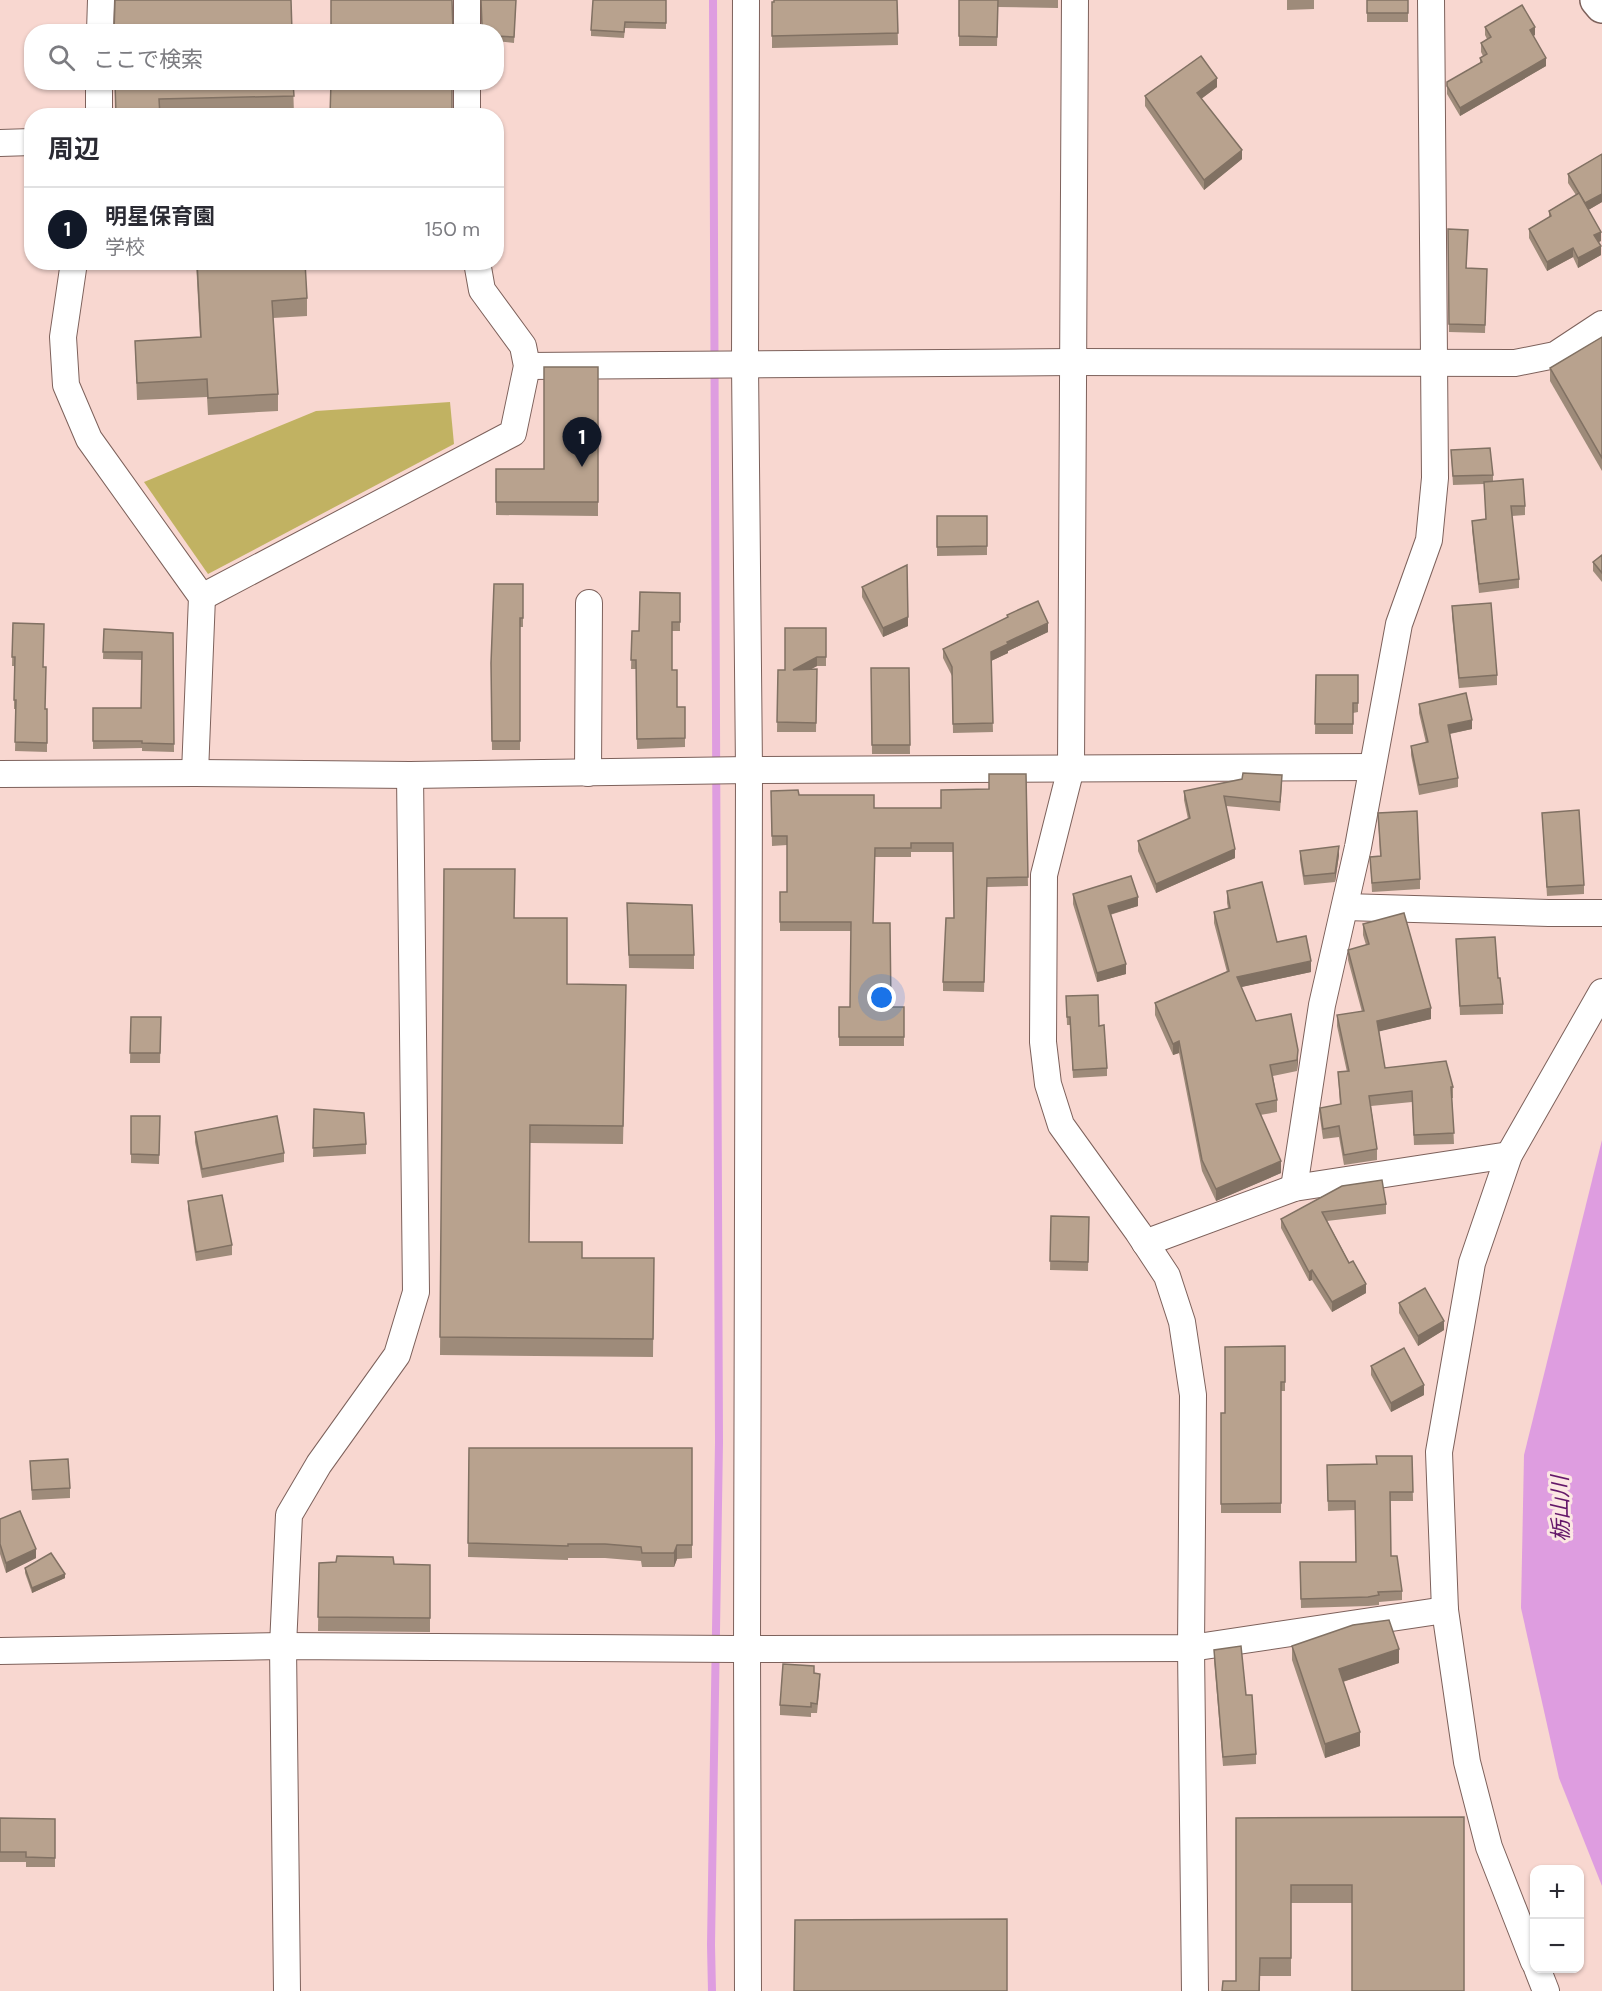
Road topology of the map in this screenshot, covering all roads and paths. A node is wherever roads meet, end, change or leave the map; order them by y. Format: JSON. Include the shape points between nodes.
{"nodes":[{"id":1,"x":101,"y":0,"type":"edge"},
{"id":2,"x":467,"y":0,"type":"edge"},
{"id":3,"x":746,"y":0,"type":"edge"},
{"id":4,"x":1074,"y":0,"type":"edge"},
{"id":5,"x":1431,"y":0,"type":"edge"},
{"id":6,"x":1597,"y":0,"type":"edge"},
{"id":7,"x":1602,"y":6,"type":"edge"},
{"id":8,"x":100,"y":24,"type":"edge"},
{"id":9,"x":467,"y":24,"type":"edge"},
{"id":10,"x":99,"y":90,"type":"edge"},
{"id":11,"x":467,"y":90,"type":"edge"},
{"id":12,"x":99,"y":108,"type":"edge"},
{"id":13,"x":467,"y":108,"type":"edge"},
{"id":14,"x":0,"y":142,"type":"edge"},
{"id":15,"x":24,"y":142,"type":"edge"},
{"id":16,"x":73,"y":270,"type":"edge"},
{"id":17,"x":478,"y":270,"type":"edge"},
{"id":18,"x":1602,"y":324,"type":"edge"},
{"id":19,"x":1073,"y":362,"type":"junction"},
{"id":20,"x":1434,"y":362,"type":"junction"},
{"id":21,"x":745,"y":364,"type":"junction"},
{"id":22,"x":527,"y":366,"type":"junction"},
{"id":23,"x":202,"y":597,"type":"junction"},
{"id":24,"x":589,"y":603,"type":"dead end"},
{"id":25,"x":1372,"y":767,"type":"junction"},
{"id":26,"x":1071,"y":768,"type":"junction"},
{"id":27,"x":749,"y":770,"type":"junction"},
{"id":28,"x":588,"y":772,"type":"junction"},
{"id":29,"x":195,"y":773,"type":"junction"},
{"id":30,"x":0,"y":774,"type":"edge"},
{"id":31,"x":410,"y":775,"type":"junction"},
{"id":32,"x":1345,"y":908,"type":"junction"},
{"id":33,"x":1602,"y":913,"type":"edge"},
{"id":34,"x":1602,"y":992,"type":"edge"},
{"id":35,"x":1509,"y":1155,"type":"junction"},
{"id":36,"x":1294,"y":1188,"type":"junction"},
{"id":37,"x":1145,"y":1243,"type":"junction"},
{"id":38,"x":1445,"y":1610,"type":"junction"},
{"id":39,"x":283,"y":1646,"type":"junction"},
{"id":40,"x":1191,"y":1648,"type":"junction"},
{"id":41,"x":741,"y":1649,"type":"junction"},
{"id":42,"x":0,"y":1651,"type":"edge"},
{"id":43,"x":1530,"y":1952,"type":"edge"},
{"id":44,"x":1539,"y":1973,"type":"edge"},
{"id":45,"x":287,"y":1991,"type":"edge"},
{"id":46,"x":748,"y":1991,"type":"edge"},
{"id":47,"x":1195,"y":1991,"type":"edge"},
{"id":48,"x":1546,"y":1991,"type":"edge"}],
"edges":[{"from":1,"to":8,"type":"street"},
{"from":2,"to":9,"type":"street"},
{"from":3,"to":21,"type":"street"},
{"from":4,"to":19,"type":"street"},
{"from":5,"to":20,"type":"street"},
{"from":6,"to":7,"type":"main road"},
{"from":10,"to":12,"type":"street"},
{"from":11,"to":13,"type":"street"},
{"from":14,"to":15,"type":"street"},
{"from":16,"to":23,"type":"street","via":[[63,336],[66,385],[89,438]]},
{"from":17,"to":22,"type":"street","via":[[482,290],[524,346]]},
{"from":18,"to":20,"type":"street","via":[[1555,356],[1515,363]]},
{"from":19,"to":20,"type":"street"},
{"from":19,"to":21,"type":"street"},
{"from":19,"to":26,"type":"street"},
{"from":20,"to":25,"type":"street","via":[[1435,478],[1430,540],[1399,624]]},
{"from":21,"to":22,"type":"street"},
{"from":21,"to":27,"type":"street"},
{"from":22,"to":23,"type":"street","via":[[513,433]]},
{"from":23,"to":29,"type":"street"},
{"from":24,"to":28,"type":"street"},
{"from":25,"to":26,"type":"street"},
{"from":25,"to":32,"type":"street"},
{"from":26,"to":27,"type":"street"},
{"from":26,"to":37,"type":"street","via":[[1044,875],[1043,1042],[1048,1084],[1061,1125]]},
{"from":27,"to":28,"type":"street"},
{"from":27,"to":41,"type":"street"},
{"from":28,"to":31,"type":"street"},
{"from":29,"to":30,"type":"street"},
{"from":29,"to":31,"type":"street"},
{"from":31,"to":39,"type":"street","via":[[416,1292],[397,1355],[319,1464],[289,1515]]},
{"from":32,"to":33,"type":"street"},
{"from":32,"to":36,"type":"street","via":[[1322,1005]]},
{"from":34,"to":35,"type":"street"},
{"from":35,"to":36,"type":"street"},
{"from":35,"to":38,"type":"street","via":[[1472,1263],[1439,1452]]},
{"from":36,"to":37,"type":"street"},
{"from":37,"to":40,"type":"street","via":[[1167,1276],[1182,1322],[1192,1395]]},
{"from":38,"to":40,"type":"street"},
{"from":38,"to":43,"type":"street","via":[[1472,1783],[1489,1847]]},
{"from":39,"to":41,"type":"street"},
{"from":39,"to":42,"type":"street"},
{"from":39,"to":45,"type":"street"},
{"from":40,"to":41,"type":"street"},
{"from":40,"to":47,"type":"street"},
{"from":41,"to":46,"type":"street"},
{"from":44,"to":48,"type":"street"}]}
